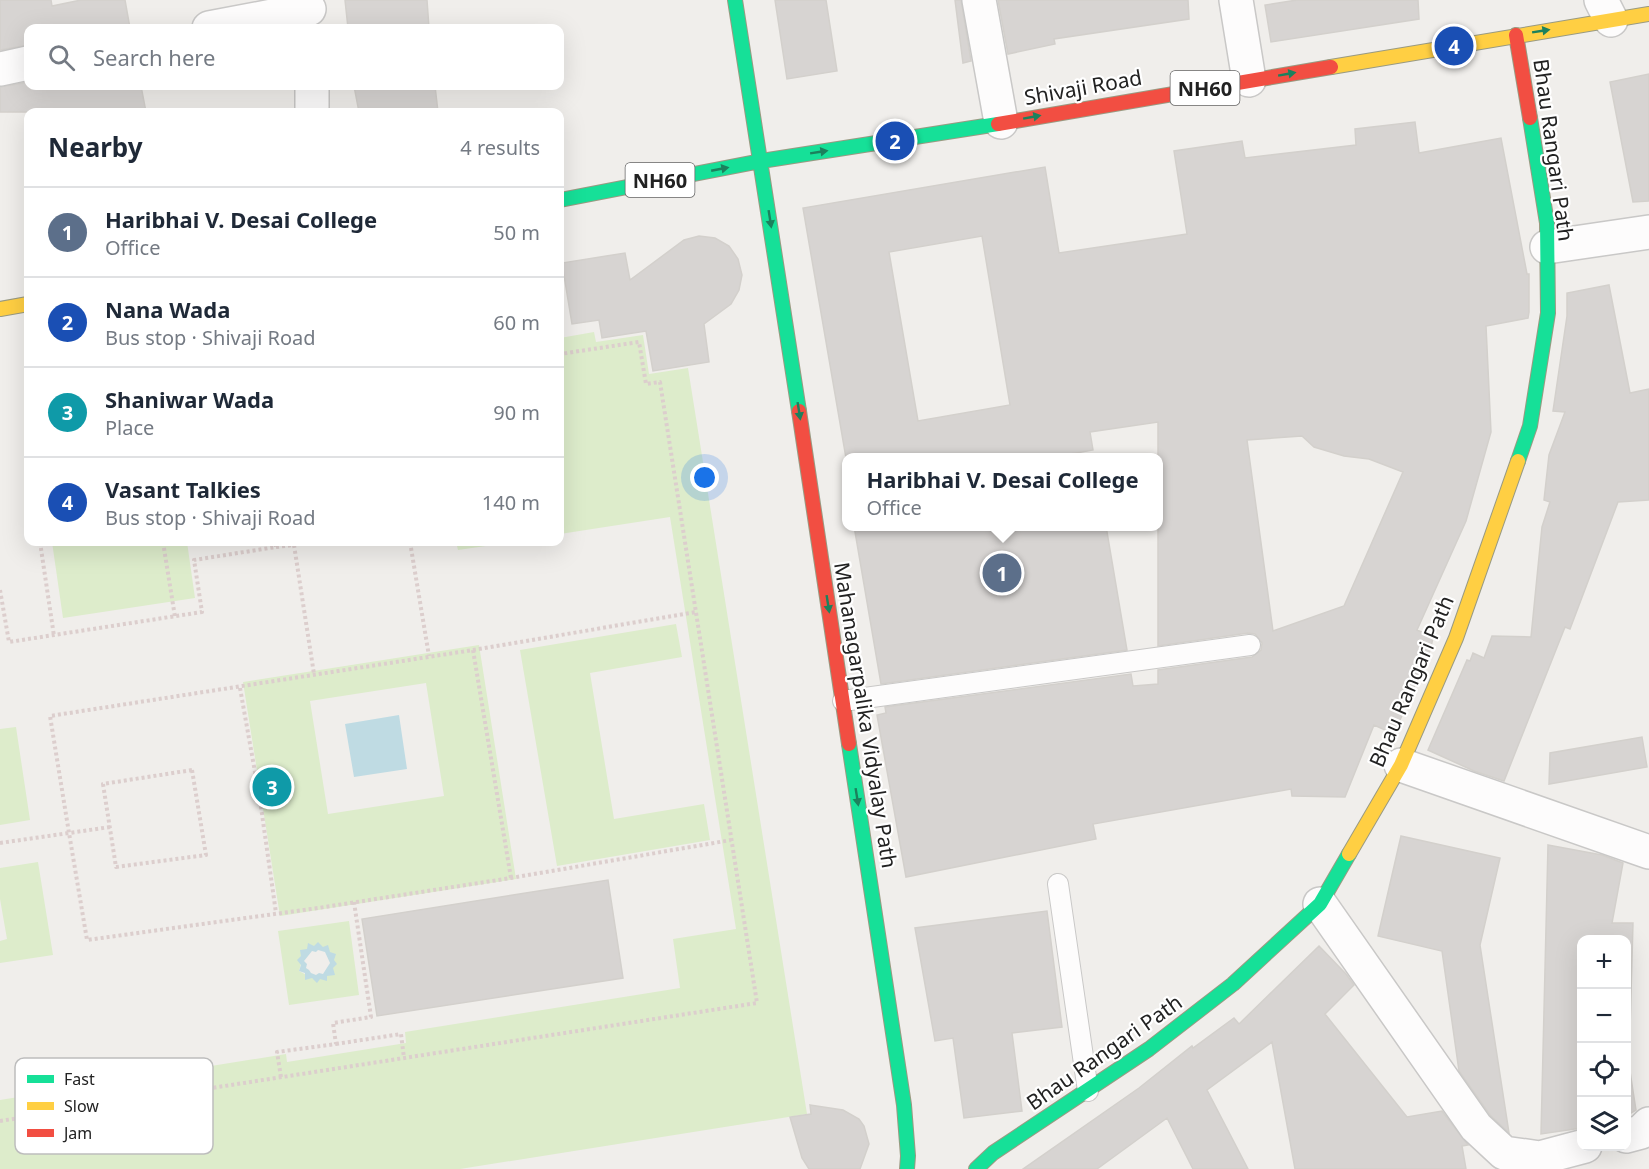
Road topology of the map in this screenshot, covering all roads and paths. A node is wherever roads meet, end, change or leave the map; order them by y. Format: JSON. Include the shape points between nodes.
{"nodes":[{"id":1,"x":735,"y":0,"type":"edge"},
{"id":2,"x":980,"y":0,"type":"edge"},
{"id":3,"x":1236,"y":0,"type":"edge"},
{"id":4,"x":1606,"y":10,"type":"edge"},
{"id":5,"x":309,"y":12,"type":"edge"},
{"id":6,"x":1649,"y":14,"type":"edge"},
{"id":7,"x":234,"y":24,"type":"edge"},
{"id":8,"x":1515,"y":35,"type":"junction"},
{"id":9,"x":24,"y":64,"type":"edge"},
{"id":10,"x":0,"y":69,"type":"edge"},
{"id":11,"x":1249,"y":80,"type":"junction"},
{"id":12,"x":312,"y":90,"type":"edge"},
{"id":13,"x":312,"y":108,"type":"edge"},
{"id":14,"x":1001,"y":122,"type":"junction"},
{"id":15,"x":761,"y":161,"type":"junction"},
{"id":16,"x":564,"y":199,"type":"edge"},
{"id":17,"x":1649,"y":232,"type":"edge"},
{"id":18,"x":1547,"y":247,"type":"junction"},
{"id":19,"x":24,"y":305,"type":"edge"},
{"id":20,"x":0,"y":309,"type":"edge"},
{"id":21,"x":564,"y":353,"type":"edge"},
{"id":22,"x":41,"y":546,"type":"edge"},
{"id":23,"x":164,"y":546,"type":"edge"},
{"id":24,"x":285,"y":546,"type":"edge"},
{"id":25,"x":294,"y":546,"type":"edge"},
{"id":26,"x":411,"y":546,"type":"edge"},
{"id":27,"x":276,"y":547,"type":"joint"},
{"id":28,"x":0,"y":590,"type":"edge"},
{"id":29,"x":696,"y":612,"type":"junction"},
{"id":30,"x":175,"y":617,"type":"junction"},
{"id":31,"x":54,"y":636,"type":"junction"},
{"id":32,"x":1250,"y":645,"type":"dead end"},
{"id":33,"x":473,"y":650,"type":"junction"},
{"id":34,"x":429,"y":656,"type":"junction"},
{"id":35,"x":314,"y":674,"type":"junction"},
{"id":36,"x":240,"y":688,"type":"junction"},
{"id":37,"x":843,"y":701,"type":"junction"},
{"id":38,"x":1401,"y":765,"type":"junction"},
{"id":39,"x":110,"y":827,"type":"junction"},
{"id":40,"x":69,"y":832,"type":"junction"},
{"id":41,"x":731,"y":840,"type":"junction"},
{"id":42,"x":0,"y":843,"type":"edge"},
{"id":43,"x":1649,"y":852,"type":"edge"},
{"id":44,"x":511,"y":878,"type":"junction"},
{"id":45,"x":1058,"y":884,"type":"dead end"},
{"id":46,"x":354,"y":902,"type":"junction"},
{"id":47,"x":1320,"y":904,"type":"junction"},
{"id":48,"x":276,"y":913,"type":"junction"},
{"id":49,"x":336,"y":1044,"type":"junction"},
{"id":50,"x":404,"y":1058,"type":"junction"},
{"id":51,"x":281,"y":1077,"type":"junction"},
{"id":52,"x":213,"y":1088,"type":"edge"},
{"id":53,"x":1088,"y":1091,"type":"junction"},
{"id":54,"x":15,"y":1119,"type":"edge"},
{"id":55,"x":0,"y":1121,"type":"edge"},
{"id":56,"x":1649,"y":1124,"type":"edge"},
{"id":57,"x":1631,"y":1135,"type":"edge"},
{"id":58,"x":1577,"y":1148,"type":"edge"},
{"id":59,"x":907,"y":1169,"type":"edge"},
{"id":60,"x":976,"y":1169,"type":"edge"}],
"edges":[{"from":1,"to":15,"type":"main road","name":"Mahanagarpalika Vidyalay Path"},
{"from":2,"to":14,"type":"street"},
{"from":3,"to":11,"type":"street"},
{"from":4,"to":6,"type":"main road","name":"Shivaji Road","number":"NH60"},
{"from":8,"to":4,"type":"main road","name":"Shivaji Road","number":"NH60","one_way":true},
{"from":5,"to":7,"type":"street"},
{"from":11,"to":8,"type":"main road","name":"Shivaji Road","number":"NH60","one_way":true},
{"from":8,"to":18,"type":"main road","name":"Bhau Rangari Path","via":[[1547,222]]},
{"from":9,"to":10,"type":"street"},
{"from":14,"to":11,"type":"main road","name":"Shivaji Road","number":"NH60","one_way":true},
{"from":12,"to":13,"type":"street"},
{"from":15,"to":14,"type":"main road","name":"Shivaji Road","number":"NH60","one_way":true},
{"from":16,"to":15,"type":"main road","name":"Shivaji Road","number":"NH60","one_way":true},
{"from":15,"to":37,"type":"main road","name":"Mahanagarpalika Vidyalay Path","one_way":true},
{"from":17,"to":18,"type":"street"},
{"from":18,"to":38,"type":"main road","name":"Bhau Rangari Path","via":[[1548,313],[1530,426],[1456,638]]},
{"from":19,"to":20,"type":"main road"},
{"from":21,"to":29,"type":"path","via":[[639,342],[646,384],[660,382]]},
{"from":22,"to":31,"type":"path"},
{"from":23,"to":30,"type":"path"},
{"from":24,"to":27,"type":"path"},
{"from":25,"to":35,"type":"path"},
{"from":26,"to":34,"type":"path"},
{"from":27,"to":30,"type":"path","via":[[194,560],[202,612]]},
{"from":28,"to":31,"type":"path","via":[[9,642]]},
{"from":29,"to":33,"type":"path"},
{"from":29,"to":41,"type":"path"},
{"from":30,"to":31,"type":"path"},
{"from":32,"to":37,"type":"lane"},
{"from":33,"to":34,"type":"path"},
{"from":33,"to":44,"type":"path"},
{"from":34,"to":35,"type":"path"},
{"from":35,"to":36,"type":"path"},
{"from":36,"to":40,"type":"path","via":[[50,716]]},
{"from":36,"to":48,"type":"path"},
{"from":37,"to":59,"type":"main road","name":"Mahanagarpalika Vidyalay Path","one_way":true,"via":[[904,1105]]},
{"from":38,"to":43,"type":"street"},
{"from":38,"to":47,"type":"main road","name":"Bhau Rangari Path"},
{"from":39,"to":39,"type":"path","via":[[116,867],[206,855],[192,770],[103,784]]},
{"from":39,"to":40,"type":"path"},
{"from":40,"to":42,"type":"path"},
{"from":40,"to":48,"type":"path","via":[[87,940]]},
{"from":41,"to":44,"type":"path"},
{"from":41,"to":50,"type":"path","via":[[757,1003]]},
{"from":44,"to":46,"type":"path"},
{"from":45,"to":53,"type":"lane"},
{"from":46,"to":48,"type":"path"},
{"from":46,"to":49,"type":"path","via":[[371,1017],[333,1023]]},
{"from":47,"to":53,"type":"main road","name":"Bhau Rangari Path","via":[[1233,984]]},
{"from":47,"to":58,"type":"street","via":[[1483,1134],[1504,1153],[1540,1158]]},
{"from":49,"to":50,"type":"path","via":[[401,1034]]},
{"from":49,"to":51,"type":"path","via":[[277,1052]]},
{"from":50,"to":51,"type":"path"},
{"from":51,"to":52,"type":"path"},
{"from":53,"to":60,"type":"main road","name":"Bhau Rangari Path","via":[[993,1153]]},
{"from":54,"to":55,"type":"path"},
{"from":56,"to":57,"type":"street"}]}
